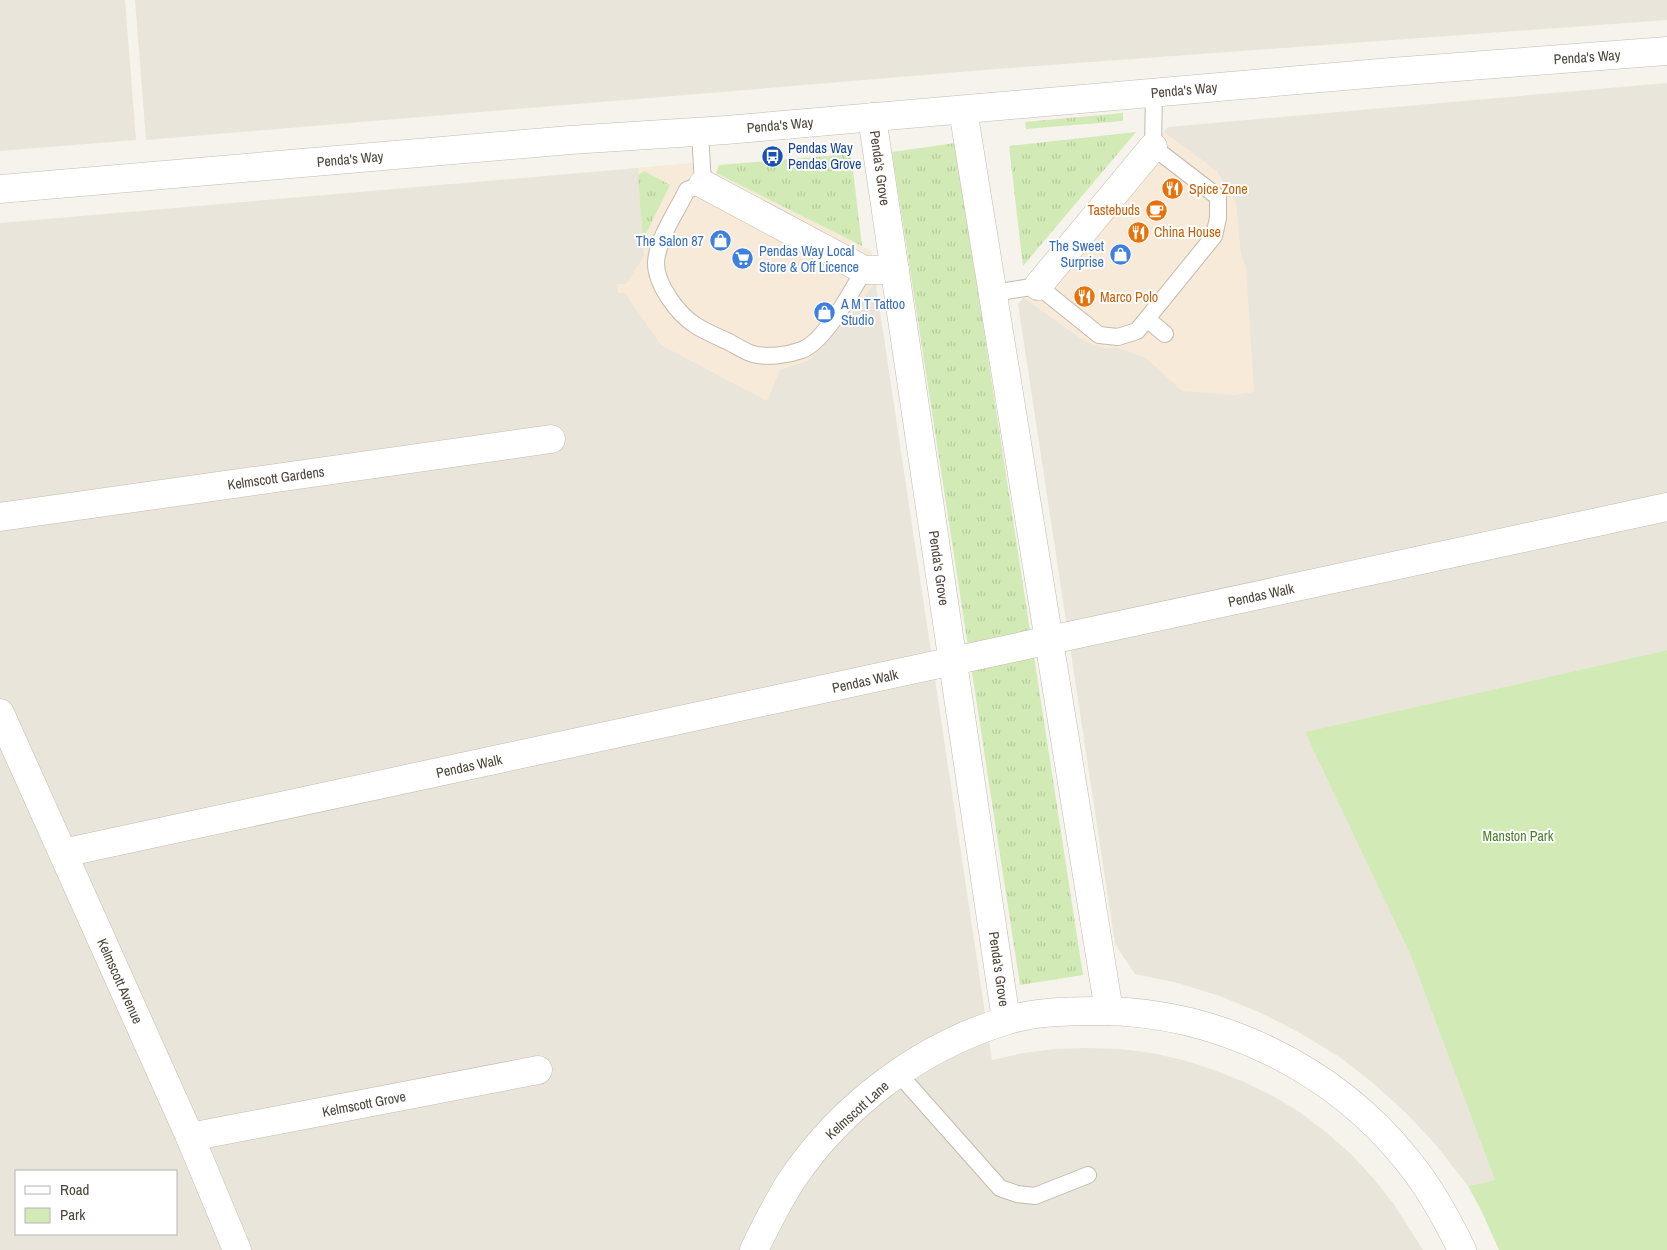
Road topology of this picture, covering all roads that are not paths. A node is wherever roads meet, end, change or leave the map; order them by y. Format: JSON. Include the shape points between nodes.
{"nodes":[{"id":1,"x":1667,"y":51,"type":"edge"},
{"id":2,"x":1154,"y":92,"type":"junction"},
{"id":3,"x":963,"y":110,"type":"junction"},
{"id":4,"x":872,"y":116,"type":"junction"},
{"id":5,"x":700,"y":132,"type":"junction"},
{"id":6,"x":1152,"y":147,"type":"junction"},
{"id":7,"x":703,"y":184,"type":"junction"},
{"id":8,"x":0,"y":189,"type":"edge"},
{"id":9,"x":864,"y":270,"type":"junction"},
{"id":10,"x":895,"y":270,"type":"junction"},
{"id":11,"x":1038,"y":286,"type":"junction"},
{"id":12,"x":993,"y":293,"type":"junction"},
{"id":13,"x":1147,"y":318,"type":"junction"},
{"id":14,"x":1165,"y":334,"type":"dead end"},
{"id":15,"x":551,"y":438,"type":"dead end"},
{"id":16,"x":1667,"y":507,"type":"edge"},
{"id":17,"x":0,"y":517,"type":"edge"},
{"id":18,"x":1049,"y":640,"type":"junction"},
{"id":19,"x":953,"y":662,"type":"junction"},
{"id":20,"x":0,"y":713,"type":"edge"},
{"id":21,"x":63,"y":853,"type":"junction"},
{"id":22,"x":1109,"y":1011,"type":"junction"},
{"id":23,"x":1006,"y":1020,"type":"junction"},
{"id":24,"x":538,"y":1070,"type":"dead end"},
{"id":25,"x":898,"y":1073,"type":"junction"},
{"id":26,"x":190,"y":1137,"type":"junction"},
{"id":27,"x":1088,"y":1175,"type":"dead end"},
{"id":28,"x":237,"y":1250,"type":"edge"},
{"id":29,"x":754,"y":1250,"type":"edge"},
{"id":30,"x":1462,"y":1250,"type":"edge"}],
"edges":[{"from":1,"to":2,"type":"street","name":"Penda's Way"},
{"from":2,"to":3,"type":"street","name":"Penda's Way"},
{"from":2,"to":6,"type":"lane"},
{"from":3,"to":4,"type":"street","name":"Penda's Way"},
{"from":3,"to":12,"type":"street"},
{"from":4,"to":5,"type":"street","name":"Penda's Way"},
{"from":4,"to":10,"type":"street","name":"Penda's Grove"},
{"from":5,"to":7,"type":"lane"},
{"from":5,"to":8,"type":"street","name":"Penda's Way","via":[[570,140]]},
{"from":6,"to":11,"type":"street"},
{"from":6,"to":13,"type":"lane","via":[[1218,197],[1218,218],[1214,236]]},
{"from":7,"to":9,"type":"street"},
{"from":7,"to":9,"type":"lane","via":[[687,190],[659,245],[656,264],[666,294],[695,325],[753,354],[770,356],[803,350],[830,323]]},
{"from":9,"to":10,"type":"street"},
{"from":10,"to":19,"type":"street","name":"Penda's Grove"},
{"from":11,"to":12,"type":"lane"},
{"from":11,"to":13,"type":"lane","via":[[1099,335],[1118,337],[1137,331]]},
{"from":12,"to":18,"type":"street"},
{"from":13,"to":14,"type":"lane"},
{"from":15,"to":17,"type":"street","name":"Kelmscott Gardens"},
{"from":16,"to":18,"type":"street","name":"Pendas Walk"},
{"from":18,"to":19,"type":"street","name":"Pendas Walk"},
{"from":18,"to":22,"type":"street"},
{"from":19,"to":21,"type":"street","name":"Pendas Walk"},
{"from":19,"to":23,"type":"street","name":"Penda's Grove"},
{"from":20,"to":21,"type":"street","name":"Kelmscott Avenue"},
{"from":21,"to":26,"type":"street","name":"Kelmscott Avenue"},
{"from":22,"to":23,"type":"street","name":"Kelmscott Lane","via":[[1074,1011]]},
{"from":22,"to":30,"type":"street","name":"Kelmscott Lane","via":[[1143,1013],[1211,1027],[1274,1053],[1305,1070],[1360,1111],[1402,1154],[1428,1189]]},
{"from":23,"to":25,"type":"street","name":"Kelmscott Lane","via":[[944,1046]]},
{"from":24,"to":26,"type":"street","name":"Kelmscott Grove"},
{"from":25,"to":27,"type":"lane","via":[[1000,1188],[1035,1196]]},
{"from":25,"to":29,"type":"street","name":"Kelmscott Lane","via":[[861,1102],[814,1150],[776,1206]]},
{"from":26,"to":28,"type":"street","name":"Kelmscott Avenue"}]}
